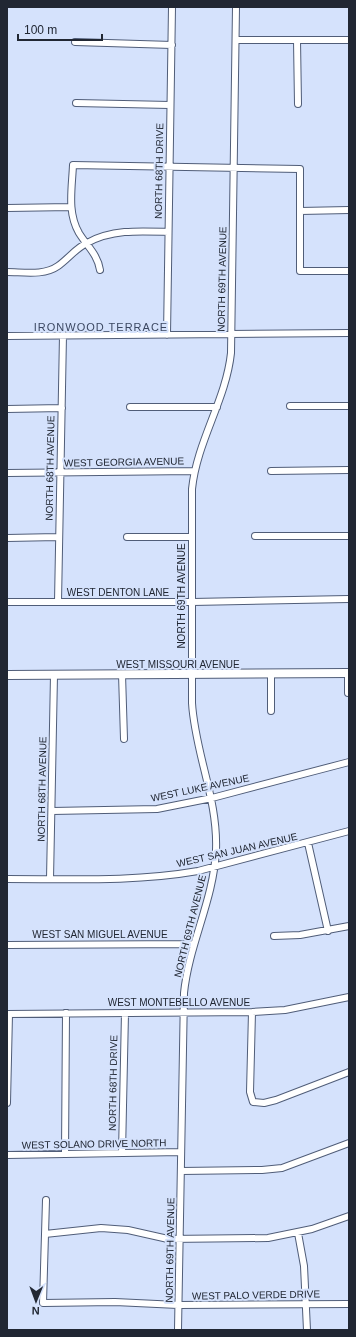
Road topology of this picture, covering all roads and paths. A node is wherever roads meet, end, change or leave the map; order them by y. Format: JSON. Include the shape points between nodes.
{"nodes":[{"id":1,"x":172,"y":7,"type":"edge"},
{"id":2,"x":236,"y":7,"type":"edge"},
{"id":3,"x":236,"y":40,"type":"junction"},
{"id":4,"x":298,"y":40,"type":"junction"},
{"id":5,"x":349,"y":40,"type":"edge"},
{"id":6,"x":75,"y":42,"type":"dead end"},
{"id":7,"x":172,"y":44,"type":"junction"},
{"id":8,"x":76,"y":103,"type":"dead end"},
{"id":9,"x":298,"y":104,"type":"dead end"},
{"id":10,"x":170,"y":105,"type":"junction"},
{"id":11,"x":169,"y":166,"type":"junction"},
{"id":12,"x":234,"y":167,"type":"junction"},
{"id":13,"x":71,"y":207,"type":"junction"},
{"id":14,"x":7,"y":208,"type":"edge"},
{"id":15,"x":300,"y":210,"type":"junction"},
{"id":16,"x":349,"y":210,"type":"edge"},
{"id":17,"x":168,"y":232,"type":"junction"},
{"id":18,"x":86,"y":243,"type":"junction"},
{"id":19,"x":100,"y":270,"type":"dead end"},
{"id":20,"x":349,"y":271,"type":"edge"},
{"id":21,"x":7,"y":272,"type":"edge"},
{"id":22,"x":349,"y":333,"type":"edge"},
{"id":23,"x":167,"y":334,"type":"junction"},
{"id":24,"x":232,"y":334,"type":"junction"},
{"id":25,"x":63,"y":335,"type":"junction"},
{"id":26,"x":7,"y":336,"type":"edge"},
{"id":27,"x":290,"y":406,"type":"dead end"},
{"id":28,"x":349,"y":406,"type":"edge"},
{"id":29,"x":130,"y":407,"type":"dead end"},
{"id":30,"x":216,"y":407,"type":"junction"},
{"id":31,"x":62,"y":408,"type":"junction"},
{"id":32,"x":7,"y":409,"type":"edge"},
{"id":33,"x":349,"y":470,"type":"edge"},
{"id":34,"x":194,"y":471,"type":"junction"},
{"id":35,"x":271,"y":471,"type":"dead end"},
{"id":36,"x":7,"y":473,"type":"edge"},
{"id":37,"x":60,"y":473,"type":"junction"},
{"id":38,"x":255,"y":536,"type":"dead end"},
{"id":39,"x":349,"y":536,"type":"edge"},
{"id":40,"x":58,"y":537,"type":"junction"},
{"id":41,"x":127,"y":537,"type":"dead end"},
{"id":42,"x":191,"y":537,"type":"junction"},
{"id":43,"x":7,"y":538,"type":"edge"},
{"id":44,"x":349,"y":599,"type":"edge"},
{"id":45,"x":7,"y":602,"type":"edge"},
{"id":46,"x":58,"y":602,"type":"junction"},
{"id":47,"x":192,"y":602,"type":"junction"},
{"id":48,"x":348,"y":673,"type":"edge"},
{"id":49,"x":122,"y":674,"type":"junction"},
{"id":50,"x":190,"y":674,"type":"junction"},
{"id":51,"x":271,"y":674,"type":"junction"},
{"id":52,"x":7,"y":675,"type":"edge"},
{"id":53,"x":54,"y":675,"type":"junction"},
{"id":54,"x":348,"y":693,"type":"edge"},
{"id":55,"x":271,"y":711,"type":"dead end"},
{"id":56,"x":124,"y":740,"type":"dead end"},
{"id":57,"x":349,"y":762,"type":"edge"},
{"id":58,"x":212,"y":798,"type":"junction"},
{"id":59,"x":52,"y":811,"type":"junction"},
{"id":60,"x":349,"y":831,"type":"edge"},
{"id":61,"x":308,"y":843,"type":"junction"},
{"id":62,"x":214,"y":866,"type":"junction"},
{"id":63,"x":7,"y":879,"type":"edge"},
{"id":64,"x":50,"y":879,"type":"junction"},
{"id":65,"x":349,"y":926,"type":"edge"},
{"id":66,"x":328,"y":931,"type":"junction"},
{"id":67,"x":274,"y":936,"type":"dead end"},
{"id":68,"x":194,"y":944,"type":"junction"},
{"id":69,"x":7,"y":945,"type":"edge"},
{"id":70,"x":349,"y":997,"type":"edge"},
{"id":71,"x":184,"y":1012,"type":"junction"},
{"id":72,"x":252,"y":1012,"type":"junction"},
{"id":73,"x":66,"y":1013,"type":"junction"},
{"id":74,"x":125,"y":1013,"type":"junction"},
{"id":75,"x":8,"y":1014,"type":"edge"},
{"id":76,"x":349,"y":1072,"type":"edge"},
{"id":77,"x":7,"y":1103,"type":"edge"},
{"id":78,"x":349,"y":1143,"type":"edge"},
{"id":79,"x":181,"y":1152,"type":"junction"},
{"id":80,"x":122,"y":1153,"type":"junction"},
{"id":81,"x":65,"y":1154,"type":"junction"},
{"id":82,"x":7,"y":1155,"type":"edge"},
{"id":83,"x":181,"y":1171,"type":"junction"},
{"id":84,"x":46,"y":1200,"type":"dead end"},
{"id":85,"x":349,"y":1216,"type":"edge"},
{"id":86,"x":298,"y":1233,"type":"junction"},
{"id":87,"x":45,"y":1234,"type":"junction"},
{"id":88,"x":180,"y":1239,"type":"junction"},
{"id":89,"x":306,"y":1304,"type":"junction"},
{"id":90,"x":349,"y":1304,"type":"edge"},
{"id":91,"x":178,"y":1305,"type":"junction"},
{"id":92,"x":178,"y":1330,"type":"edge"},
{"id":93,"x":307,"y":1330,"type":"edge"}],
"edges":[{"from":1,"to":7,"type":"street","name":"NORTH 68TH DRIVE"},
{"from":2,"to":3,"type":"street","name":"NORTH 69TH AVENUE"},
{"from":3,"to":4,"type":"street"},
{"from":3,"to":12,"type":"street","name":"NORTH 69TH AVENUE"},
{"from":4,"to":5,"type":"street"},
{"from":4,"to":9,"type":"street"},
{"from":6,"to":7,"type":"street"},
{"from":7,"to":10,"type":"street","name":"NORTH 68TH DRIVE"},
{"from":8,"to":10,"type":"street"},
{"from":10,"to":11,"type":"street","name":"NORTH 68TH DRIVE"},
{"from":11,"to":12,"type":"street"},
{"from":11,"to":13,"type":"street","via":[[73,166]]},
{"from":11,"to":17,"type":"street","name":"NORTH 68TH DRIVE"},
{"from":12,"to":15,"type":"street","via":[[300,169]]},
{"from":12,"to":24,"type":"street","name":"NORTH 69TH AVENUE"},
{"from":13,"to":14,"type":"street"},
{"from":13,"to":18,"type":"street","via":[[79,232]]},
{"from":15,"to":16,"type":"street"},
{"from":15,"to":20,"type":"street","via":[[300,271]]},
{"from":17,"to":18,"type":"street","via":[[109,234]]},
{"from":17,"to":23,"type":"street","name":"NORTH 68TH DRIVE"},
{"from":18,"to":19,"type":"street","via":[[98,259]]},
{"from":18,"to":21,"type":"street","via":[[47,272]]},
{"from":22,"to":24,"type":"street"},
{"from":23,"to":24,"type":"street"},
{"from":23,"to":25,"type":"street"},
{"from":24,"to":30,"type":"street","name":"NORTH 69TH AVENUE","via":[[228,373]]},
{"from":25,"to":26,"type":"street"},
{"from":25,"to":31,"type":"street","name":"NORTH 68TH AVENUE"},
{"from":27,"to":28,"type":"street"},
{"from":29,"to":30,"type":"street"},
{"from":30,"to":34,"type":"street","name":"NORTH 69TH AVENUE"},
{"from":31,"to":32,"type":"street"},
{"from":31,"to":37,"type":"street","name":"NORTH 68TH AVENUE"},
{"from":33,"to":35,"type":"street"},
{"from":34,"to":37,"type":"street","name":"WEST GEORGIA AVENUE"},
{"from":34,"to":42,"type":"street","name":"NORTH 69TH AVENUE"},
{"from":36,"to":37,"type":"street","name":"WEST GEORGIA AVENUE"},
{"from":37,"to":40,"type":"street","name":"NORTH 68TH AVENUE"},
{"from":38,"to":39,"type":"street"},
{"from":40,"to":43,"type":"street"},
{"from":40,"to":46,"type":"street","name":"NORTH 68TH AVENUE"},
{"from":41,"to":42,"type":"street"},
{"from":42,"to":47,"type":"street","name":"NORTH 69TH AVENUE"},
{"from":44,"to":47,"type":"street","name":"WEST DENTON LANE"},
{"from":45,"to":46,"type":"street","name":"WEST DENTON LANE"},
{"from":46,"to":47,"type":"street","name":"WEST DENTON LANE"},
{"from":47,"to":50,"type":"street","name":"NORTH 69TH AVENUE"},
{"from":48,"to":51,"type":"street","name":"WEST MISSOURI AVENUE"},
{"from":48,"to":54,"type":"street"},
{"from":49,"to":50,"type":"street","name":"WEST MISSOURI AVENUE"},
{"from":49,"to":53,"type":"street","name":"WEST MISSOURI AVENUE"},
{"from":49,"to":56,"type":"street"},
{"from":50,"to":51,"type":"street","name":"WEST MISSOURI AVENUE"},
{"from":50,"to":58,"type":"street","name":"NORTH 69TH AVENUE","via":[[193,718]]},
{"from":51,"to":55,"type":"street"},
{"from":52,"to":53,"type":"street","name":"WEST MISSOURI AVENUE"},
{"from":53,"to":59,"type":"street","name":"NORTH 68TH AVENUE"},
{"from":57,"to":58,"type":"street","name":"WEST LUKE AVENUE"},
{"from":58,"to":59,"type":"street","name":"WEST LUKE AVENUE","via":[[152,809]]},
{"from":58,"to":62,"type":"street","name":"NORTH 69TH AVENUE","via":[[216,827]]},
{"from":59,"to":64,"type":"street","name":"NORTH 68TH AVENUE"},
{"from":60,"to":61,"type":"street","name":"WEST SAN JUAN AVENUE"},
{"from":61,"to":62,"type":"street","name":"WEST SAN JUAN AVENUE"},
{"from":61,"to":66,"type":"street"},
{"from":62,"to":64,"type":"street","name":"WEST SAN JUAN AVENUE","via":[[146,878]]},
{"from":62,"to":68,"type":"street","name":"NORTH 69TH AVENUE","via":[[208,898]]},
{"from":63,"to":64,"type":"street","name":"WEST SAN JUAN AVENUE"},
{"from":65,"to":66,"type":"street"},
{"from":66,"to":67,"type":"street"},
{"from":68,"to":69,"type":"street","name":"WEST SAN MIGUEL AVENUE"},
{"from":68,"to":71,"type":"street","name":"NORTH 69TH AVENUE","via":[[186,974]]},
{"from":70,"to":72,"type":"street","name":"WEST MONTEBELLO AVENUE","via":[[285,1010]]},
{"from":71,"to":72,"type":"street","name":"WEST MONTEBELLO AVENUE"},
{"from":71,"to":74,"type":"street","name":"WEST MONTEBELLO AVENUE"},
{"from":71,"to":79,"type":"street","name":"NORTH 69TH AVENUE"},
{"from":72,"to":76,"type":"street","via":[[252,1102],[276,1100]]},
{"from":73,"to":74,"type":"street","name":"WEST MONTEBELLO AVENUE"},
{"from":73,"to":75,"type":"street","name":"WEST MONTEBELLO AVENUE"},
{"from":73,"to":81,"type":"street"},
{"from":74,"to":80,"type":"street","name":"NORTH 68TH DRIVE"},
{"from":75,"to":77,"type":"street"},
{"from":78,"to":83,"type":"street","via":[[282,1168]]},
{"from":79,"to":80,"type":"street","name":"WEST SOLANO DRIVE NORTH"},
{"from":79,"to":83,"type":"street","name":"NORTH 69TH AVENUE"},
{"from":80,"to":81,"type":"street","name":"WEST SOLANO DRIVE NORTH"},
{"from":81,"to":82,"type":"street","name":"WEST SOLANO DRIVE NORTH"},
{"from":83,"to":88,"type":"street","name":"NORTH 69TH AVENUE"},
{"from":84,"to":87,"type":"street"},
{"from":85,"to":86,"type":"street"},
{"from":86,"to":88,"type":"street","via":[[262,1238]]},
{"from":86,"to":89,"type":"street","via":[[304,1266]]},
{"from":87,"to":88,"type":"street","via":[[114,1228]]},
{"from":87,"to":91,"type":"street","name":"WEST PALO VERDE DRIVE","via":[[42,1303],[115,1302]]},
{"from":88,"to":91,"type":"street","name":"NORTH 69TH AVENUE"},
{"from":89,"to":90,"type":"street","name":"WEST PALO VERDE DRIVE"},
{"from":89,"to":91,"type":"street","name":"WEST PALO VERDE DRIVE"},
{"from":89,"to":93,"type":"street"},
{"from":91,"to":92,"type":"street","name":"NORTH 69TH AVENUE"}]}
